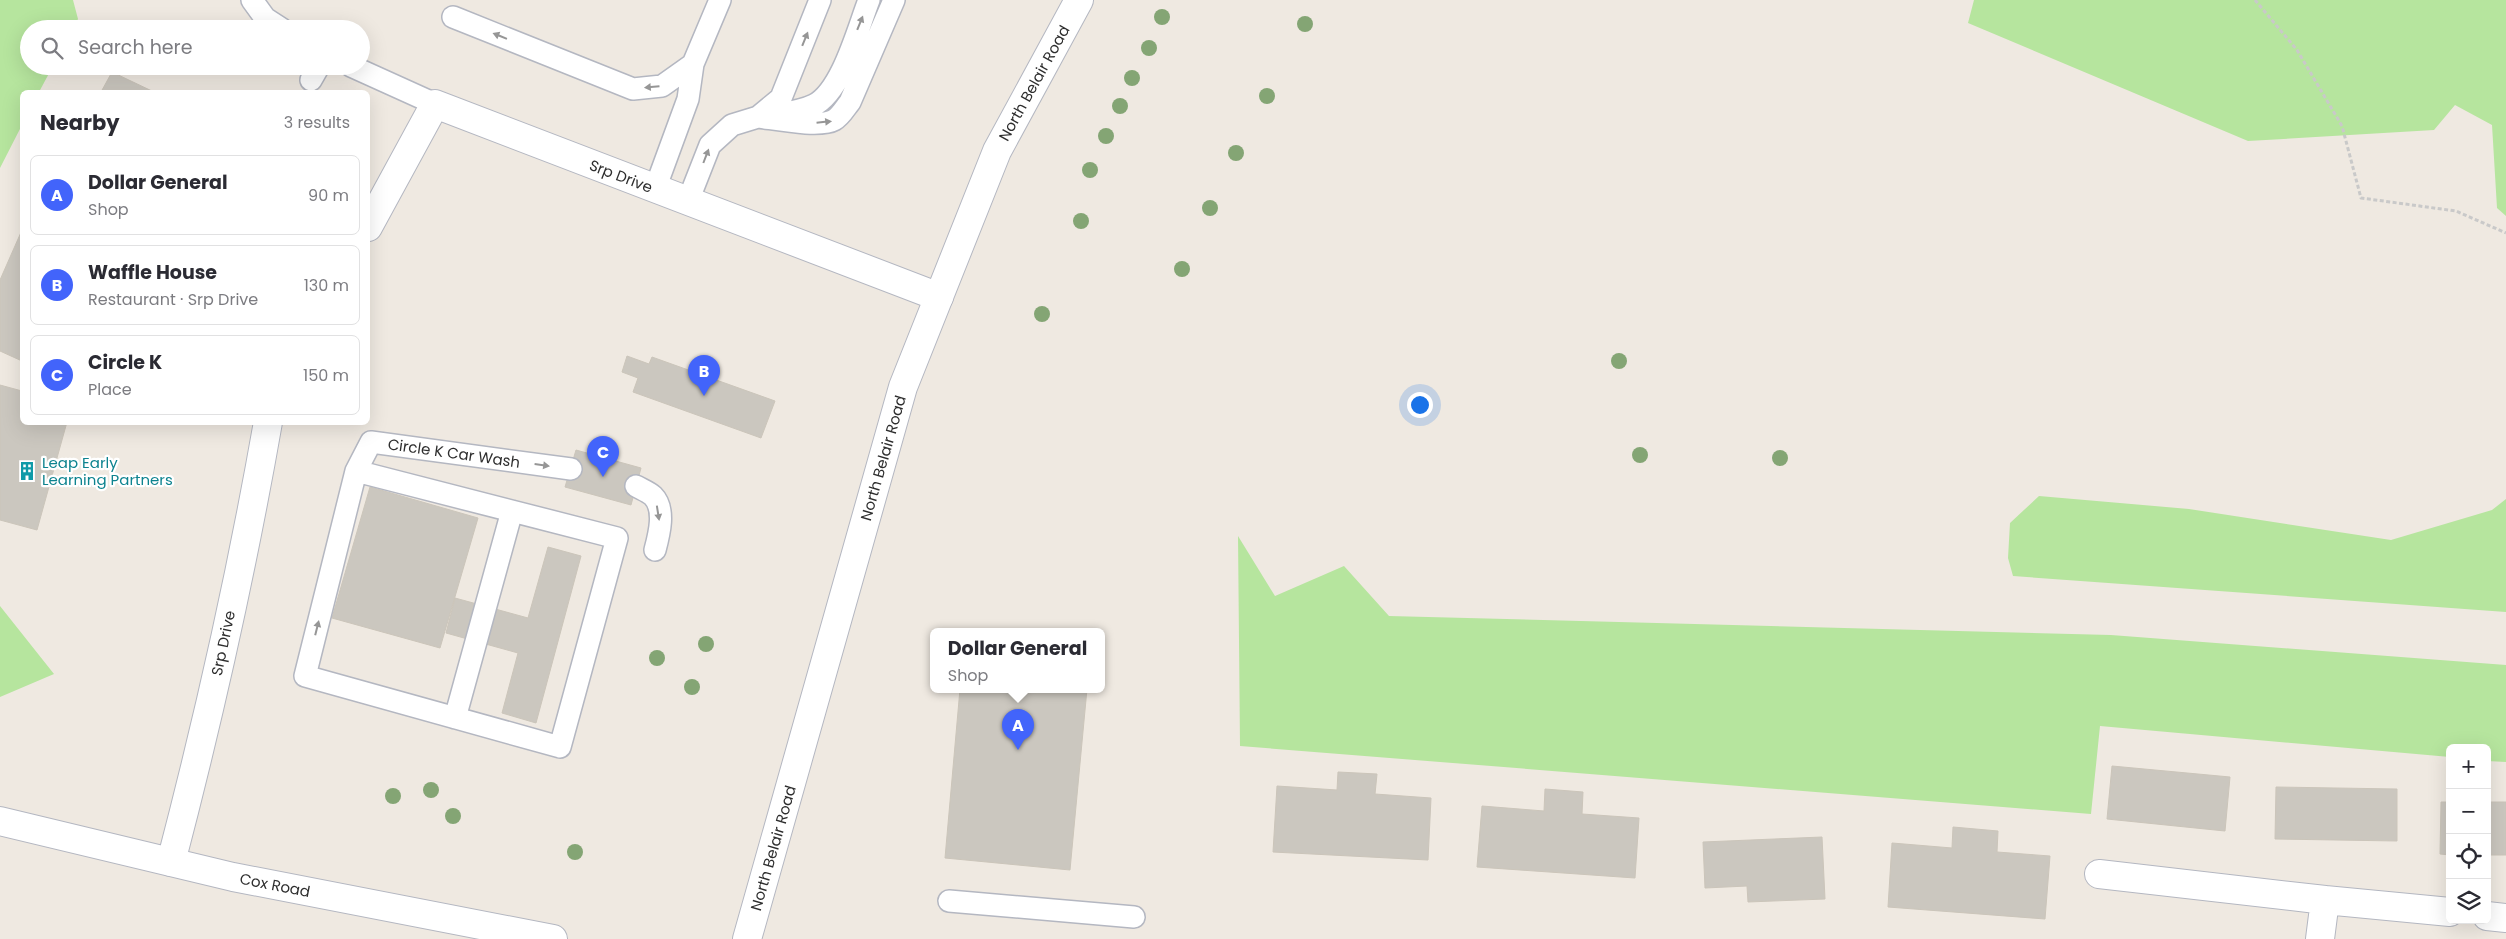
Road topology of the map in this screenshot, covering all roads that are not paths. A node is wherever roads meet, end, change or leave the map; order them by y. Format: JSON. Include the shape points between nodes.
{"nodes":[{"id":1,"x":252,"y":0,"type":"edge"},
{"id":2,"x":720,"y":0,"type":"edge"},
{"id":3,"x":820,"y":0,"type":"edge"},
{"id":4,"x":870,"y":0,"type":"edge"},
{"id":5,"x":894,"y":0,"type":"edge"},
{"id":6,"x":1079,"y":0,"type":"edge"},
{"id":7,"x":453,"y":17,"type":"dead end"},
{"id":8,"x":268,"y":20,"type":"edge"},
{"id":9,"x":693,"y":64,"type":"junction"},
{"id":10,"x":370,"y":75,"type":"edge"},
{"id":11,"x":435,"y":104,"type":"junction"},
{"id":12,"x":758,"y":117,"type":"junction"},
{"id":13,"x":656,"y":188,"type":"junction"},
{"id":14,"x":688,"y":201,"type":"junction"},
{"id":15,"x":370,"y":223,"type":"edge"},
{"id":16,"x":939,"y":296,"type":"junction"},
{"id":17,"x":268,"y":425,"type":"edge"},
{"id":18,"x":571,"y":469,"type":"dead end"},
{"id":19,"x":356,"y":471,"type":"junction"},
{"id":20,"x":636,"y":486,"type":"dead end"},
{"id":21,"x":512,"y":511,"type":"junction"},
{"id":22,"x":654,"y":550,"type":"dead end"},
{"id":23,"x":454,"y":718,"type":"junction"},
{"id":24,"x":0,"y":820,"type":"edge"},
{"id":25,"x":171,"y":862,"type":"junction"},
{"id":26,"x":2098,"y":874,"type":"dead end"},
{"id":27,"x":2325,"y":900,"type":"junction"},
{"id":28,"x":949,"y":901,"type":"dead end"},
{"id":29,"x":2446,"y":912,"type":"edge"},
{"id":30,"x":2491,"y":916,"type":"edge"},
{"id":31,"x":1134,"y":917,"type":"dead end"},
{"id":32,"x":2506,"y":918,"type":"edge"},
{"id":33,"x":553,"y":939,"type":"edge"},
{"id":34,"x":747,"y":939,"type":"edge"},
{"id":35,"x":2320,"y":939,"type":"edge"}],
"edges":[{"from":1,"to":8,"type":"lane"},
{"from":2,"to":9,"type":"lane"},
{"from":12,"to":3,"type":"lane","one_way":true,"via":[[782,98]]},
{"from":12,"to":4,"type":"lane","one_way":true,"via":[[793,112],[815,104],[828,94],[837,82]]},
{"from":12,"to":5,"type":"lane","one_way":true,"via":[[819,123],[833,121],[850,102]]},
{"from":6,"to":16,"type":"street","name":"North Belair Road","via":[[997,151]]},
{"from":9,"to":7,"type":"lane","one_way":true,"via":[[662,86],[633,89]]},
{"from":9,"to":13,"type":"lane","via":[[688,99]]},
{"from":10,"to":11,"type":"lane"},
{"from":11,"to":13,"type":"street","name":"Srp Drive"},
{"from":11,"to":15,"type":"street"},
{"from":14,"to":12,"type":"lane","one_way":true,"via":[[710,144],[732,125]]},
{"from":13,"to":14,"type":"street","name":"Srp Drive"},
{"from":14,"to":16,"type":"street","name":"Srp Drive"},
{"from":16,"to":34,"type":"street","name":"North Belair Road","via":[[903,387]]},
{"from":17,"to":25,"type":"street","name":"Srp Drive","via":[[258,484],[196,768]]},
{"from":19,"to":18,"type":"lane","name":"Circle K Car Wash","one_way":true,"via":[[371,442]]},
{"from":19,"to":21,"type":"lane"},
{"from":23,"to":19,"type":"lane","one_way":true,"via":[[305,676]]},
{"from":20,"to":22,"type":"lane","one_way":true,"via":[[654,496],[660,512]]},
{"from":21,"to":23,"type":"lane"},
{"from":21,"to":23,"type":"lane","via":[[617,538],[560,747]]},
{"from":24,"to":25,"type":"street","name":"Cox Road"},
{"from":25,"to":33,"type":"street","name":"Cox Road","via":[[232,877]]},
{"from":26,"to":27,"type":"street"},
{"from":27,"to":29,"type":"street"},
{"from":27,"to":35,"type":"street"},
{"from":28,"to":31,"type":"lane"},
{"from":30,"to":32,"type":"street"}]}
